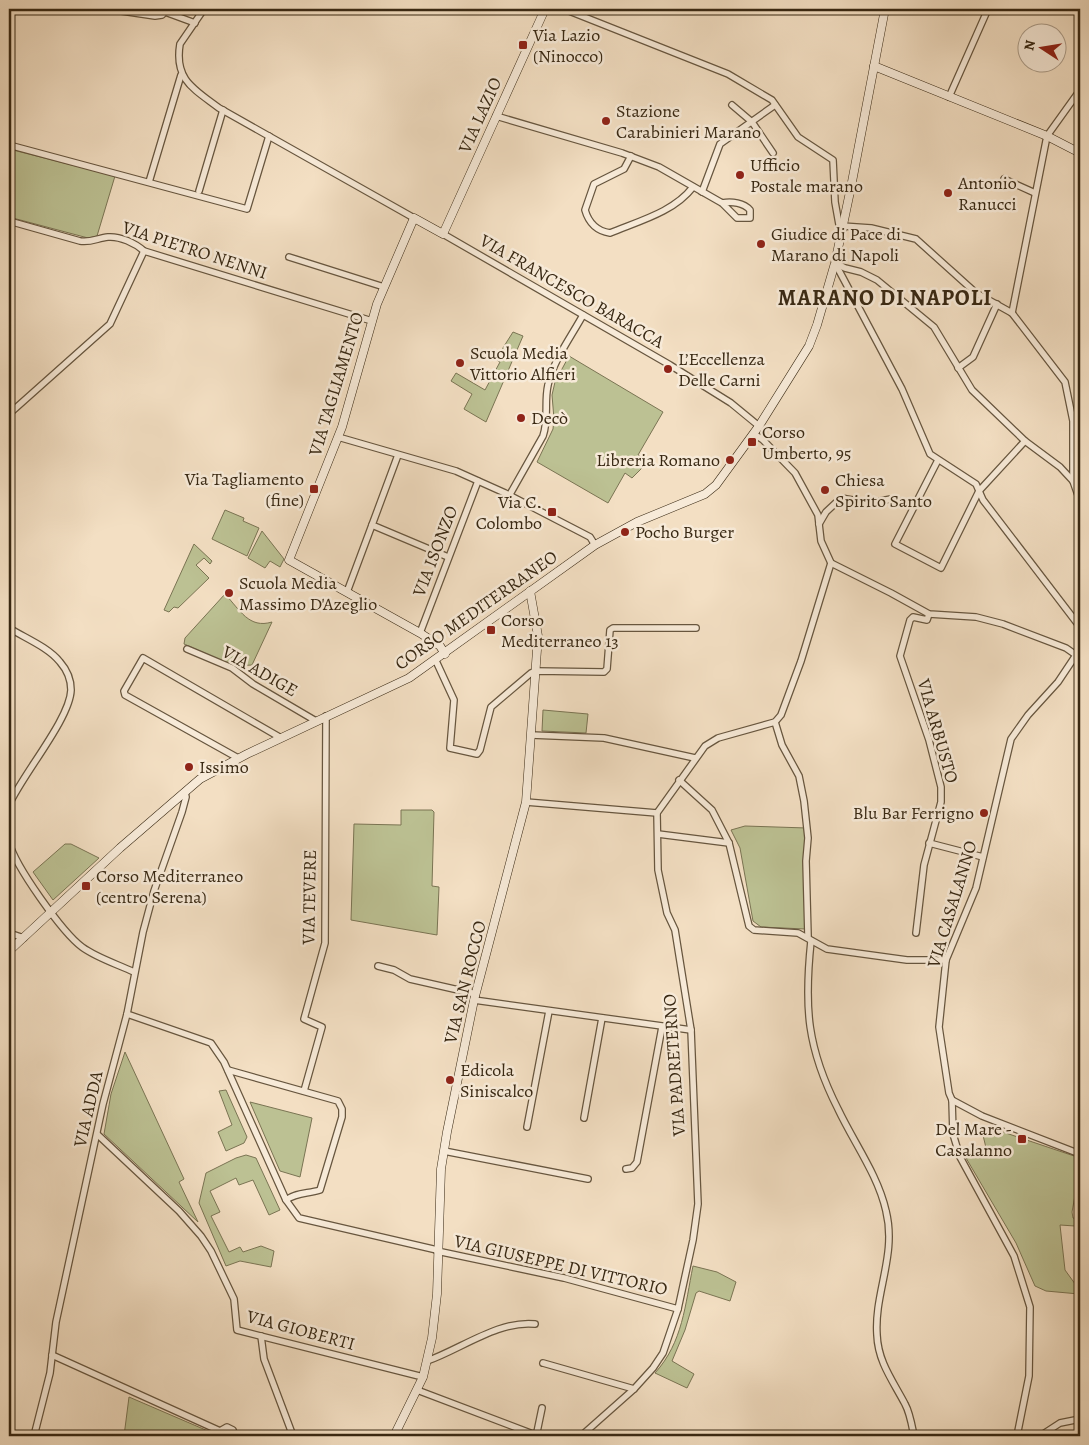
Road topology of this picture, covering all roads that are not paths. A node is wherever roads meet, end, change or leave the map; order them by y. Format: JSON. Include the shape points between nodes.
{"nodes":[{"id":1,"x":108,"y":9,"type":"edge"},
{"id":2,"x":204,"y":9,"type":"edge"},
{"id":3,"x":544,"y":9,"type":"edge"},
{"id":4,"x":564,"y":9,"type":"edge"},
{"id":5,"x":885,"y":9,"type":"edge"},
{"id":6,"x":988,"y":9,"type":"edge"},
{"id":7,"x":165,"y":10,"type":"edge"},
{"id":8,"x":195,"y":23,"type":"junction"},
{"id":9,"x":874,"y":66,"type":"junction"},
{"id":10,"x":181,"y":75,"type":"junction"},
{"id":11,"x":1080,"y":90,"type":"edge"},
{"id":12,"x":950,"y":97,"type":"junction"},
{"id":13,"x":776,"y":105,"type":"junction"},
{"id":14,"x":732,"y":106,"type":"dead end"},
{"id":15,"x":223,"y":110,"type":"junction"},
{"id":16,"x":496,"y":116,"type":"junction"},
{"id":17,"x":752,"y":122,"type":"junction"},
{"id":18,"x":269,"y":136,"type":"junction"},
{"id":19,"x":1048,"y":136,"type":"junction"},
{"id":20,"x":9,"y":145,"type":"edge"},
{"id":21,"x":1080,"y":152,"type":"edge"},
{"id":22,"x":773,"y":153,"type":"dead end"},
{"id":23,"x":631,"y":156,"type":"junction"},
{"id":24,"x":1004,"y":179,"type":"dead end"},
{"id":25,"x":149,"y":182,"type":"junction"},
{"id":26,"x":693,"y":187,"type":"junction"},
{"id":27,"x":702,"y":192,"type":"junction"},
{"id":28,"x":1035,"y":193,"type":"junction"},
{"id":29,"x":198,"y":194,"type":"junction"},
{"id":30,"x":722,"y":203,"type":"junction"},
{"id":31,"x":414,"y":218,"type":"junction"},
{"id":32,"x":9,"y":221,"type":"edge"},
{"id":33,"x":841,"y":230,"type":"junction"},
{"id":34,"x":443,"y":234,"type":"junction"},
{"id":35,"x":144,"y":251,"type":"junction"},
{"id":36,"x":289,"y":257,"type":"dead end"},
{"id":37,"x":834,"y":263,"type":"junction"},
{"id":38,"x":384,"y":287,"type":"junction"},
{"id":39,"x":997,"y":304,"type":"junction"},
{"id":40,"x":1012,"y":313,"type":"junction"},
{"id":41,"x":583,"y":315,"type":"junction"},
{"id":42,"x":372,"y":321,"type":"junction"},
{"id":43,"x":958,"y":368,"type":"junction"},
{"id":44,"x":9,"y":414,"type":"edge"},
{"id":45,"x":759,"y":426,"type":"junction"},
{"id":46,"x":754,"y":434,"type":"junction"},
{"id":47,"x":338,"y":437,"type":"junction"},
{"id":48,"x":1025,"y":441,"type":"junction"},
{"id":49,"x":398,"y":455,"type":"junction"},
{"id":50,"x":938,"y":460,"type":"junction"},
{"id":51,"x":478,"y":481,"type":"junction"},
{"id":52,"x":1073,"y":481,"type":"junction"},
{"id":53,"x":979,"y":491,"type":"junction"},
{"id":54,"x":509,"y":496,"type":"junction"},
{"id":55,"x":1080,"y":501,"type":"edge"},
{"id":56,"x":916,"y":505,"type":"junction"},
{"id":57,"x":819,"y":524,"type":"junction"},
{"id":58,"x":372,"y":525,"type":"junction"},
{"id":59,"x":595,"y":544,"type":"junction"},
{"id":60,"x":448,"y":557,"type":"junction"},
{"id":61,"x":831,"y":563,"type":"junction"},
{"id":62,"x":530,"y":591,"type":"junction"},
{"id":63,"x":346,"y":592,"type":"junction"},
{"id":64,"x":929,"y":614,"type":"junction"},
{"id":65,"x":1080,"y":627,"type":"edge"},
{"id":66,"x":9,"y":628,"type":"edge"},
{"id":67,"x":696,"y":628,"type":"dead end"},
{"id":68,"x":420,"y":632,"type":"junction"},
{"id":69,"x":187,"y":649,"type":"dead end"},
{"id":70,"x":445,"y":654,"type":"junction"},
{"id":71,"x":1078,"y":655,"type":"edge"},
{"id":72,"x":436,"y":661,"type":"junction"},
{"id":73,"x":536,"y":671,"type":"junction"},
{"id":74,"x":326,"y":716,"type":"junction"},
{"id":75,"x":316,"y":721,"type":"junction"},
{"id":76,"x":775,"y":722,"type":"junction"},
{"id":77,"x":531,"y":735,"type":"junction"},
{"id":78,"x":281,"y":738,"type":"junction"},
{"id":79,"x":238,"y":758,"type":"junction"},
{"id":80,"x":695,"y":758,"type":"junction"},
{"id":81,"x":678,"y":780,"type":"junction"},
{"id":82,"x":185,"y":792,"type":"junction"},
{"id":83,"x":9,"y":802,"type":"edge"},
{"id":84,"x":526,"y":802,"type":"junction"},
{"id":85,"x":657,"y":813,"type":"junction"},
{"id":86,"x":658,"y":834,"type":"junction"},
{"id":87,"x":9,"y":842,"type":"edge"},
{"id":88,"x":729,"y":843,"type":"junction"},
{"id":89,"x":929,"y":843,"type":"junction"},
{"id":90,"x":983,"y":858,"type":"junction"},
{"id":91,"x":51,"y":912,"type":"junction"},
{"id":92,"x":9,"y":933,"type":"edge"},
{"id":93,"x":916,"y":933,"type":"dead end"},
{"id":94,"x":24,"y":938,"type":"junction"},
{"id":95,"x":809,"y":939,"type":"junction"},
{"id":96,"x":9,"y":951,"type":"edge"},
{"id":97,"x":946,"y":960,"type":"junction"},
{"id":98,"x":378,"y":966,"type":"dead end"},
{"id":99,"x":134,"y":972,"type":"junction"},
{"id":100,"x":475,"y":997,"type":"junction"},
{"id":101,"x":549,"y":1011,"type":"junction"},
{"id":102,"x":127,"y":1014,"type":"junction"},
{"id":103,"x":602,"y":1018,"type":"junction"},
{"id":104,"x":662,"y":1027,"type":"junction"},
{"id":105,"x":691,"y":1030,"type":"junction"},
{"id":106,"x":228,"y":1070,"type":"junction"},
{"id":107,"x":304,"y":1092,"type":"junction"},
{"id":108,"x":952,"y":1100,"type":"junction"},
{"id":109,"x":584,"y":1118,"type":"dead end"},
{"id":110,"x":527,"y":1128,"type":"dead end"},
{"id":111,"x":98,"y":1135,"type":"junction"},
{"id":112,"x":444,"y":1152,"type":"junction"},
{"id":113,"x":1080,"y":1154,"type":"edge"},
{"id":114,"x":626,"y":1169,"type":"dead end"},
{"id":115,"x":588,"y":1179,"type":"dead end"},
{"id":116,"x":286,"y":1200,"type":"junction"},
{"id":117,"x":437,"y":1250,"type":"junction"},
{"id":118,"x":678,"y":1308,"type":"junction"},
{"id":119,"x":535,"y":1324,"type":"dead end"},
{"id":120,"x":261,"y":1336,"type":"junction"},
{"id":121,"x":52,"y":1355,"type":"junction"},
{"id":122,"x":427,"y":1361,"type":"junction"},
{"id":123,"x":543,"y":1363,"type":"dead end"},
{"id":124,"x":423,"y":1377,"type":"junction"},
{"id":125,"x":634,"y":1389,"type":"junction"},
{"id":126,"x":417,"y":1390,"type":"junction"},
{"id":127,"x":542,"y":1408,"type":"dead end"},
{"id":128,"x":1080,"y":1420,"type":"edge"},
{"id":129,"x":220,"y":1434,"type":"edge"},
{"id":130,"x":34,"y":1436,"type":"edge"},
{"id":131,"x":235,"y":1436,"type":"edge"},
{"id":132,"x":293,"y":1436,"type":"edge"},
{"id":133,"x":394,"y":1436,"type":"edge"},
{"id":134,"x":581,"y":1436,"type":"edge"},
{"id":135,"x":914,"y":1436,"type":"edge"},
{"id":136,"x":1017,"y":1436,"type":"edge"},
{"id":137,"x":1040,"y":1436,"type":"edge"}],
"edges":[{"from":1,"to":7,"type":"street","via":[[155,16],[162,15]]},
{"from":2,"to":8,"type":"street"},
{"from":3,"to":16,"type":"main road","name":"VIA LAZIO"},
{"from":4,"to":13,"type":"street","via":[[728,74]]},
{"from":5,"to":9,"type":"main road","name":"CORSO MEDITERRANEO"},
{"from":6,"to":12,"type":"street"},
{"from":7,"to":8,"type":"street"},
{"from":8,"to":10,"type":"street","via":[[180,44]]},
{"from":9,"to":12,"type":"main road"},
{"from":9,"to":33,"type":"main road","name":"CORSO MEDITERRANEO"},
{"from":10,"to":15,"type":"street","via":[[192,88]]},
{"from":10,"to":25,"type":"street"},
{"from":11,"to":19,"type":"street"},
{"from":12,"to":19,"type":"main road"},
{"from":13,"to":17,"type":"street"},
{"from":13,"to":33,"type":"street","via":[[798,137],[833,160],[835,202]]},
{"from":14,"to":17,"type":"street"},
{"from":15,"to":18,"type":"street"},
{"from":15,"to":29,"type":"street"},
{"from":16,"to":23,"type":"street"},
{"from":16,"to":34,"type":"main road","name":"VIA LAZIO"},
{"from":17,"to":22,"type":"street"},
{"from":17,"to":27,"type":"street","via":[[720,144]]},
{"from":18,"to":29,"type":"street","via":[[246,209]]},
{"from":18,"to":31,"type":"street"},
{"from":19,"to":21,"type":"main road"},
{"from":19,"to":28,"type":"street"},
{"from":20,"to":25,"type":"street"},
{"from":23,"to":26,"type":"street"},
{"from":23,"to":26,"type":"street","via":[[624,169],[602,179],[592,188],[585,210],[591,224],[601,231],[610,232],[668,208]]},
{"from":24,"to":28,"type":"street"},
{"from":25,"to":29,"type":"street"},
{"from":26,"to":27,"type":"street"},
{"from":27,"to":30,"type":"street"},
{"from":28,"to":40,"type":"street"},
{"from":30,"to":30,"type":"street","via":[[737,218],[750,218],[750,210],[745,205]]},
{"from":31,"to":34,"type":"main road"},
{"from":31,"to":38,"type":"main road","name":"VIA TAGLIAMENTO"},
{"from":32,"to":35,"type":"street","name":"VIA PIETRO NENNI","via":[[80,241],[112,237],[134,243]]},
{"from":33,"to":37,"type":"main road","name":"CORSO MEDITERRANEO"},
{"from":33,"to":39,"type":"street","via":[[871,228],[916,239],[976,293]]},
{"from":34,"to":41,"type":"street","name":"VIA FRANCESCO BARACCA"},
{"from":35,"to":42,"type":"street","name":"VIA PIETRO NENNI"},
{"from":35,"to":44,"type":"street","via":[[110,324]]},
{"from":36,"to":38,"type":"street"},
{"from":37,"to":43,"type":"street","via":[[877,280],[934,327]]},
{"from":37,"to":45,"type":"main road","name":"CORSO MEDITERRANEO","via":[[809,346]]},
{"from":37,"to":50,"type":"street","via":[[902,389],[930,454]]},
{"from":38,"to":42,"type":"main road","name":"VIA TAGLIAMENTO"},
{"from":39,"to":40,"type":"street"},
{"from":39,"to":43,"type":"street","via":[[973,357]]},
{"from":40,"to":52,"type":"street","via":[[1065,382],[1073,421]]},
{"from":41,"to":45,"type":"street","name":"VIA FRANCESCO BARACCA","via":[[732,403]]},
{"from":41,"to":54,"type":"street","via":[[550,376],[547,426],[543,436]]},
{"from":42,"to":47,"type":"main road","name":"VIA TAGLIAMENTO"},
{"from":43,"to":48,"type":"street","via":[[972,390]]},
{"from":45,"to":46,"type":"main road","name":"CORSO MEDITERRANEO"},
{"from":46,"to":57,"type":"street","via":[[795,473],[818,515]]},
{"from":46,"to":59,"type":"main road","name":"CORSO MEDITERRANEO","via":[[729,470],[705,494],[637,522]]},
{"from":47,"to":49,"type":"street"},
{"from":47,"to":63,"type":"main road","name":"VIA TAGLIAMENTO","via":[[289,560]]},
{"from":48,"to":52,"type":"street"},
{"from":48,"to":53,"type":"street"},
{"from":49,"to":51,"type":"street","via":[[456,471]]},
{"from":49,"to":58,"type":"street"},
{"from":50,"to":53,"type":"street","via":[[976,484]]},
{"from":50,"to":56,"type":"street"},
{"from":51,"to":54,"type":"street"},
{"from":51,"to":60,"type":"street","name":"VIA ISONZO"},
{"from":52,"to":55,"type":"street"},
{"from":53,"to":56,"type":"street","via":[[941,568],[895,544]]},
{"from":53,"to":65,"type":"street"},
{"from":54,"to":59,"type":"street","via":[[590,537]]},
{"from":56,"to":57,"type":"street","via":[[891,500],[870,502],[841,498]]},
{"from":57,"to":61,"type":"street"},
{"from":58,"to":60,"type":"street"},
{"from":58,"to":63,"type":"street"},
{"from":59,"to":62,"type":"main road","name":"CORSO MEDITERRANEO"},
{"from":60,"to":68,"type":"street","name":"VIA ISONZO"},
{"from":61,"to":64,"type":"street"},
{"from":61,"to":76,"type":"street","via":[[801,661],[781,716]]},
{"from":62,"to":70,"type":"main road","name":"CORSO MEDITERRANEO"},
{"from":62,"to":73,"type":"main road","name":"VIA SAN ROCCO","via":[[538,636]]},
{"from":63,"to":68,"type":"main road"},
{"from":64,"to":71,"type":"street","via":[[976,616]]},
{"from":64,"to":89,"type":"street","name":"VIA ARBUSTO","via":[[927,620],[914,617],[910,620],[900,656],[929,740],[941,787],[941,802]]},
{"from":66,"to":83,"type":"street","via":[[59,660],[66,670],[71,689],[66,709]]},
{"from":67,"to":73,"type":"street","via":[[613,628],[610,630],[607,669],[604,672]]},
{"from":68,"to":70,"type":"main road","via":[[440,646]]},
{"from":69,"to":75,"type":"street","name":"VIA ADIGE","via":[[232,668]]},
{"from":70,"to":72,"type":"main road","name":"CORSO MEDITERRANEO"},
{"from":71,"to":90,"type":"street","name":"VIA CASALANNO","via":[[1011,739]]},
{"from":72,"to":73,"type":"street","via":[[454,700],[450,748],[477,754],[491,707]]},
{"from":72,"to":74,"type":"main road","name":"CORSO MEDITERRANEO","via":[[409,678]]},
{"from":73,"to":77,"type":"main road","name":"VIA SAN ROCCO"},
{"from":74,"to":75,"type":"main road","name":"CORSO MEDITERRANEO"},
{"from":74,"to":107,"type":"street","name":"VIA TEVERE","via":[[325,942],[304,1019],[322,1027]]},
{"from":75,"to":78,"type":"main road","name":"CORSO MEDITERRANEO"},
{"from":76,"to":80,"type":"street","via":[[718,738]]},
{"from":76,"to":95,"type":"street","via":[[782,745],[799,776],[804,801],[808,838]]},
{"from":77,"to":80,"type":"street","via":[[604,738]]},
{"from":77,"to":84,"type":"main road","name":"VIA SAN ROCCO"},
{"from":78,"to":79,"type":"main road","name":"CORSO MEDITERRANEO"},
{"from":78,"to":79,"type":"street","via":[[143,658],[124,691],[125,695]]},
{"from":79,"to":82,"type":"main road","name":"CORSO MEDITERRANEO","via":[[200,779]]},
{"from":80,"to":81,"type":"street"},
{"from":81,"to":85,"type":"street"},
{"from":81,"to":88,"type":"street","via":[[712,810]]},
{"from":82,"to":91,"type":"main road","name":"CORSO MEDITERRANEO"},
{"from":82,"to":99,"type":"street","name":"VIA ADDA","via":[[177,829],[154,891]]},
{"from":84,"to":85,"type":"street"},
{"from":84,"to":100,"type":"main road","name":"VIA SAN ROCCO"},
{"from":85,"to":86,"type":"street","name":"VIA PADRETERNO"},
{"from":86,"to":88,"type":"street"},
{"from":86,"to":105,"type":"street","name":"VIA PADRETERNO","via":[[658,870],[667,913],[675,930]]},
{"from":87,"to":91,"type":"street"},
{"from":88,"to":95,"type":"street","via":[[749,926],[761,931],[798,933]]},
{"from":89,"to":90,"type":"street"},
{"from":89,"to":93,"type":"street","name":"VIA ARBUSTO","via":[[920,884]]},
{"from":90,"to":97,"type":"street","name":"VIA CASALANNO","via":[[976,888]]},
{"from":91,"to":94,"type":"main road","name":"CORSO MEDITERRANEO"},
{"from":91,"to":99,"type":"street","via":[[74,941]]},
{"from":92,"to":94,"type":"street"},
{"from":94,"to":96,"type":"main road","name":"CORSO MEDITERRANEO"},
{"from":95,"to":97,"type":"street","via":[[827,949],[853,953],[907,960]]},
{"from":95,"to":135,"type":"street","via":[[808,1022],[812,1042],[837,1109],[868,1165],[886,1211],[890,1243],[877,1314],[877,1337],[881,1360],[906,1405]]},
{"from":97,"to":108,"type":"street","name":"VIA CASALANNO","via":[[938,1027]]},
{"from":98,"to":100,"type":"street","via":[[410,979]]},
{"from":99,"to":102,"type":"street","name":"VIA ADDA"},
{"from":100,"to":101,"type":"street"},
{"from":100,"to":112,"type":"main road","name":"VIA SAN ROCCO"},
{"from":101,"to":103,"type":"street"},
{"from":101,"to":110,"type":"street"},
{"from":102,"to":106,"type":"street","name":"VIA GIUSEPPE DI VITTORIO","via":[[211,1043]]},
{"from":102,"to":111,"type":"street","name":"VIA ADDA"},
{"from":103,"to":104,"type":"street"},
{"from":103,"to":109,"type":"street"},
{"from":104,"to":105,"type":"street"},
{"from":104,"to":114,"type":"street","via":[[636,1162],[632,1168]]},
{"from":105,"to":118,"type":"street","name":"VIA PADRETERNO","via":[[698,1204]]},
{"from":106,"to":107,"type":"street"},
{"from":106,"to":116,"type":"street","name":"VIA GIUSEPPE DI VITTORIO"},
{"from":107,"to":116,"type":"street","via":[[338,1101],[342,1117],[320,1190],[294,1193]]},
{"from":108,"to":113,"type":"street","via":[[982,1116]]},
{"from":108,"to":136,"type":"street","name":"VIA CASALANNO","via":[[954,1134],[960,1157],[1014,1256],[1030,1306],[1029,1376]]},
{"from":111,"to":120,"type":"street","name":"VIA GIOBERTI","via":[[201,1236],[232,1294],[237,1330]]},
{"from":111,"to":121,"type":"street","name":"VIA ADDA","via":[[56,1322]]},
{"from":112,"to":115,"type":"street"},
{"from":112,"to":117,"type":"main road","name":"VIA SAN ROCCO"},
{"from":116,"to":117,"type":"street","name":"VIA GIUSEPPE DI VITTORIO","via":[[299,1218],[310,1222]]},
{"from":117,"to":118,"type":"street","name":"VIA GIUSEPPE DI VITTORIO"},
{"from":117,"to":122,"type":"main road","name":"VIA SAN ROCCO","via":[[437,1294]]},
{"from":118,"to":125,"type":"street","name":"VIA PADRETERNO","via":[[663,1353]]},
{"from":119,"to":122,"type":"street","via":[[520,1323],[496,1329]]},
{"from":120,"to":124,"type":"street","name":"VIA GIOBERTI"},
{"from":120,"to":132,"type":"street","via":[[264,1359]]},
{"from":121,"to":129,"type":"street"},
{"from":121,"to":130,"type":"street","name":"VIA ADDA"},
{"from":122,"to":124,"type":"main road","name":"VIA SAN ROCCO"},
{"from":123,"to":125,"type":"street"},
{"from":124,"to":126,"type":"main road","name":"VIA SAN ROCCO"},
{"from":125,"to":134,"type":"street","name":"VIA PADRETERNO"},
{"from":126,"to":127,"type":"street","via":[[533,1434],[537,1432]]},
{"from":126,"to":133,"type":"main road","name":"VIA SAN ROCCO"},
{"from":128,"to":137,"type":"street","via":[[1060,1423]]},
{"from":129,"to":131,"type":"street","via":[[229,1427]]}]}
